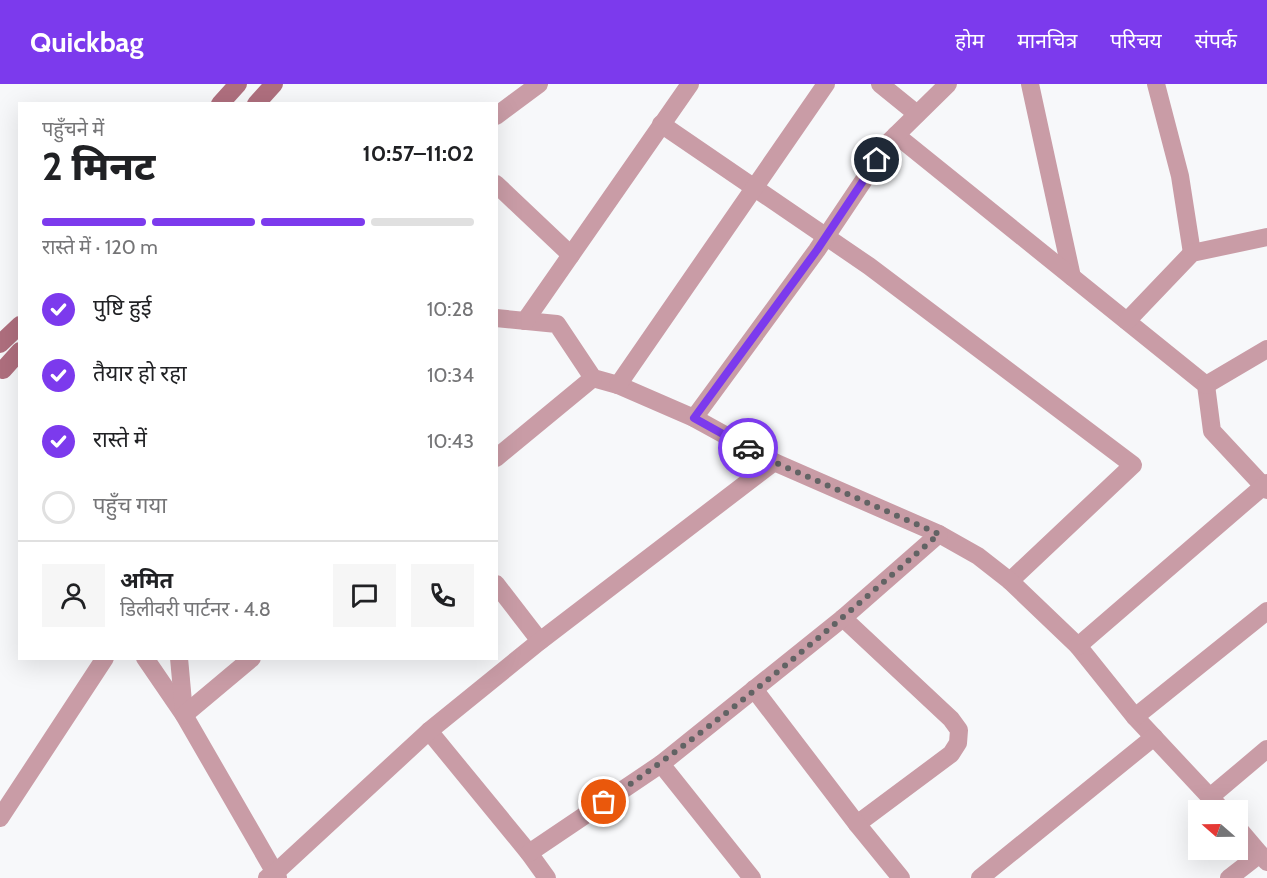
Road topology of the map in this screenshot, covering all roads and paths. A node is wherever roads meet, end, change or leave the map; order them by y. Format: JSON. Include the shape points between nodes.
{"nodes":[{"id":1,"x":238,"y":84,"type":"edge"},
{"id":2,"x":274,"y":84,"type":"edge"},
{"id":3,"x":539,"y":84,"type":"edge"},
{"id":4,"x":690,"y":84,"type":"edge"},
{"id":5,"x":826,"y":84,"type":"edge"},
{"id":6,"x":880,"y":84,"type":"edge"},
{"id":7,"x":948,"y":84,"type":"edge"},
{"id":8,"x":1030,"y":84,"type":"edge"},
{"id":9,"x":1156,"y":84,"type":"edge"},
{"id":10,"x":222,"y":102,"type":"edge"},
{"id":11,"x":258,"y":102,"type":"edge"},
{"id":12,"x":917,"y":114,"type":"junction"},
{"id":13,"x":498,"y":115,"type":"edge"},
{"id":14,"x":661,"y":124,"type":"junction"},
{"id":15,"x":896,"y":135,"type":"junction"},
{"id":16,"x":498,"y":186,"type":"edge"},
{"id":17,"x":755,"y":188,"type":"junction"},
{"id":18,"x":826,"y":236,"type":"junction"},
{"id":19,"x":1267,"y":237,"type":"edge"},
{"id":20,"x":1192,"y":253,"type":"junction"},
{"id":21,"x":571,"y":255,"type":"junction"},
{"id":22,"x":1072,"y":277,"type":"junction"},
{"id":23,"x":498,"y":318,"type":"edge"},
{"id":24,"x":525,"y":321,"type":"junction"},
{"id":25,"x":1127,"y":321,"type":"junction"},
{"id":26,"x":0,"y":324,"type":"edge"},
{"id":27,"x":18,"y":326,"type":"edge"},
{"id":28,"x":18,"y":327,"type":"edge"},
{"id":29,"x":0,"y":344,"type":"edge"},
{"id":30,"x":1267,"y":349,"type":"edge"},
{"id":31,"x":18,"y":353,"type":"edge"},
{"id":32,"x":1,"y":371,"type":"edge"},
{"id":33,"x":593,"y":378,"type":"junction"},
{"id":34,"x":618,"y":385,"type":"junction"},
{"id":35,"x":1206,"y":385,"type":"junction"},
{"id":36,"x":694,"y":418,"type":"junction"},
{"id":37,"x":498,"y":456,"type":"edge"},
{"id":38,"x":774,"y":462,"type":"junction"},
{"id":39,"x":1266,"y":486,"type":"edge"},
{"id":40,"x":939,"y":534,"type":"junction"},
{"id":41,"x":1010,"y":581,"type":"junction"},
{"id":42,"x":498,"y":587,"type":"edge"},
{"id":43,"x":1267,"y":611,"type":"edge"},
{"id":44,"x":843,"y":618,"type":"junction"},
{"id":45,"x":540,"y":641,"type":"junction"},
{"id":46,"x":1078,"y":646,"type":"junction"},
{"id":47,"x":104,"y":660,"type":"edge"},
{"id":48,"x":146,"y":660,"type":"edge"},
{"id":49,"x":179,"y":660,"type":"edge"},
{"id":50,"x":250,"y":660,"type":"edge"},
{"id":51,"x":754,"y":689,"type":"junction"},
{"id":52,"x":184,"y":715,"type":"junction"},
{"id":53,"x":1135,"y":717,"type":"junction"},
{"id":54,"x":429,"y":731,"type":"junction"},
{"id":55,"x":1154,"y":737,"type":"junction"},
{"id":56,"x":1267,"y":748,"type":"edge"},
{"id":57,"x":661,"y":764,"type":"junction"},
{"id":58,"x":1213,"y":800,"type":"edge"},
{"id":59,"x":1219,"y":800,"type":"edge"},
{"id":60,"x":0,"y":818,"type":"edge"},
{"id":61,"x":857,"y":825,"type":"junction"},
{"id":62,"x":1248,"y":840,"type":"edge"},
{"id":63,"x":529,"y":853,"type":"junction"},
{"id":64,"x":1263,"y":858,"type":"edge"},
{"id":65,"x":273,"y":876,"type":"edge"},
{"id":66,"x":547,"y":878,"type":"edge"},
{"id":67,"x":752,"y":878,"type":"edge"},
{"id":68,"x":901,"y":878,"type":"edge"},
{"id":69,"x":980,"y":878,"type":"edge"},
{"id":70,"x":1229,"y":878,"type":"edge"}],
"edges":[{"from":1,"to":10,"type":"street"},
{"from":2,"to":11,"type":"street"},
{"from":3,"to":13,"type":"street"},
{"from":4,"to":14,"type":"street"},
{"from":5,"to":17,"type":"street"},
{"from":6,"to":12,"type":"street"},
{"from":7,"to":12,"type":"street"},
{"from":8,"to":22,"type":"street"},
{"from":9,"to":20,"type":"street","via":[[1180,176]]},
{"from":12,"to":15,"type":"street"},
{"from":14,"to":17,"type":"street"},
{"from":14,"to":21,"type":"street"},
{"from":15,"to":18,"type":"street"},
{"from":15,"to":22,"type":"street"},
{"from":16,"to":21,"type":"street"},
{"from":17,"to":18,"type":"street"},
{"from":17,"to":34,"type":"street"},
{"from":18,"to":36,"type":"street"},
{"from":18,"to":41,"type":"street","via":[[1133,465]]},
{"from":19,"to":20,"type":"street"},
{"from":20,"to":25,"type":"street"},
{"from":21,"to":24,"type":"street"},
{"from":22,"to":25,"type":"street"},
{"from":23,"to":24,"type":"street"},
{"from":24,"to":33,"type":"street","via":[[557,324]]},
{"from":25,"to":35,"type":"street"},
{"from":26,"to":27,"type":"street"},
{"from":28,"to":29,"type":"street"},
{"from":30,"to":35,"type":"street"},
{"from":31,"to":32,"type":"street"},
{"from":33,"to":34,"type":"street"},
{"from":33,"to":37,"type":"street"},
{"from":34,"to":36,"type":"street"},
{"from":35,"to":39,"type":"street","via":[[1212,431]]},
{"from":36,"to":38,"type":"street"},
{"from":38,"to":40,"type":"street"},
{"from":38,"to":45,"type":"street"},
{"from":39,"to":46,"type":"street"},
{"from":40,"to":41,"type":"street","via":[[978,556]]},
{"from":40,"to":44,"type":"street"},
{"from":41,"to":46,"type":"street"},
{"from":42,"to":45,"type":"street"},
{"from":43,"to":53,"type":"street"},
{"from":44,"to":51,"type":"street"},
{"from":44,"to":61,"type":"street","via":[[959,730],[958,743],[951,754]]},
{"from":45,"to":54,"type":"street"},
{"from":46,"to":53,"type":"street"},
{"from":47,"to":60,"type":"street"},
{"from":48,"to":52,"type":"street"},
{"from":49,"to":52,"type":"street"},
{"from":50,"to":52,"type":"street"},
{"from":51,"to":57,"type":"street"},
{"from":51,"to":61,"type":"street"},
{"from":52,"to":65,"type":"street"},
{"from":53,"to":55,"type":"street"},
{"from":54,"to":63,"type":"street"},
{"from":54,"to":65,"type":"street"},
{"from":55,"to":58,"type":"street"},
{"from":55,"to":69,"type":"street"},
{"from":56,"to":59,"type":"street"},
{"from":57,"to":63,"type":"street"},
{"from":57,"to":67,"type":"street"},
{"from":61,"to":68,"type":"street"},
{"from":62,"to":64,"type":"street"},
{"from":63,"to":66,"type":"street"},
{"from":64,"to":70,"type":"street"}]}
